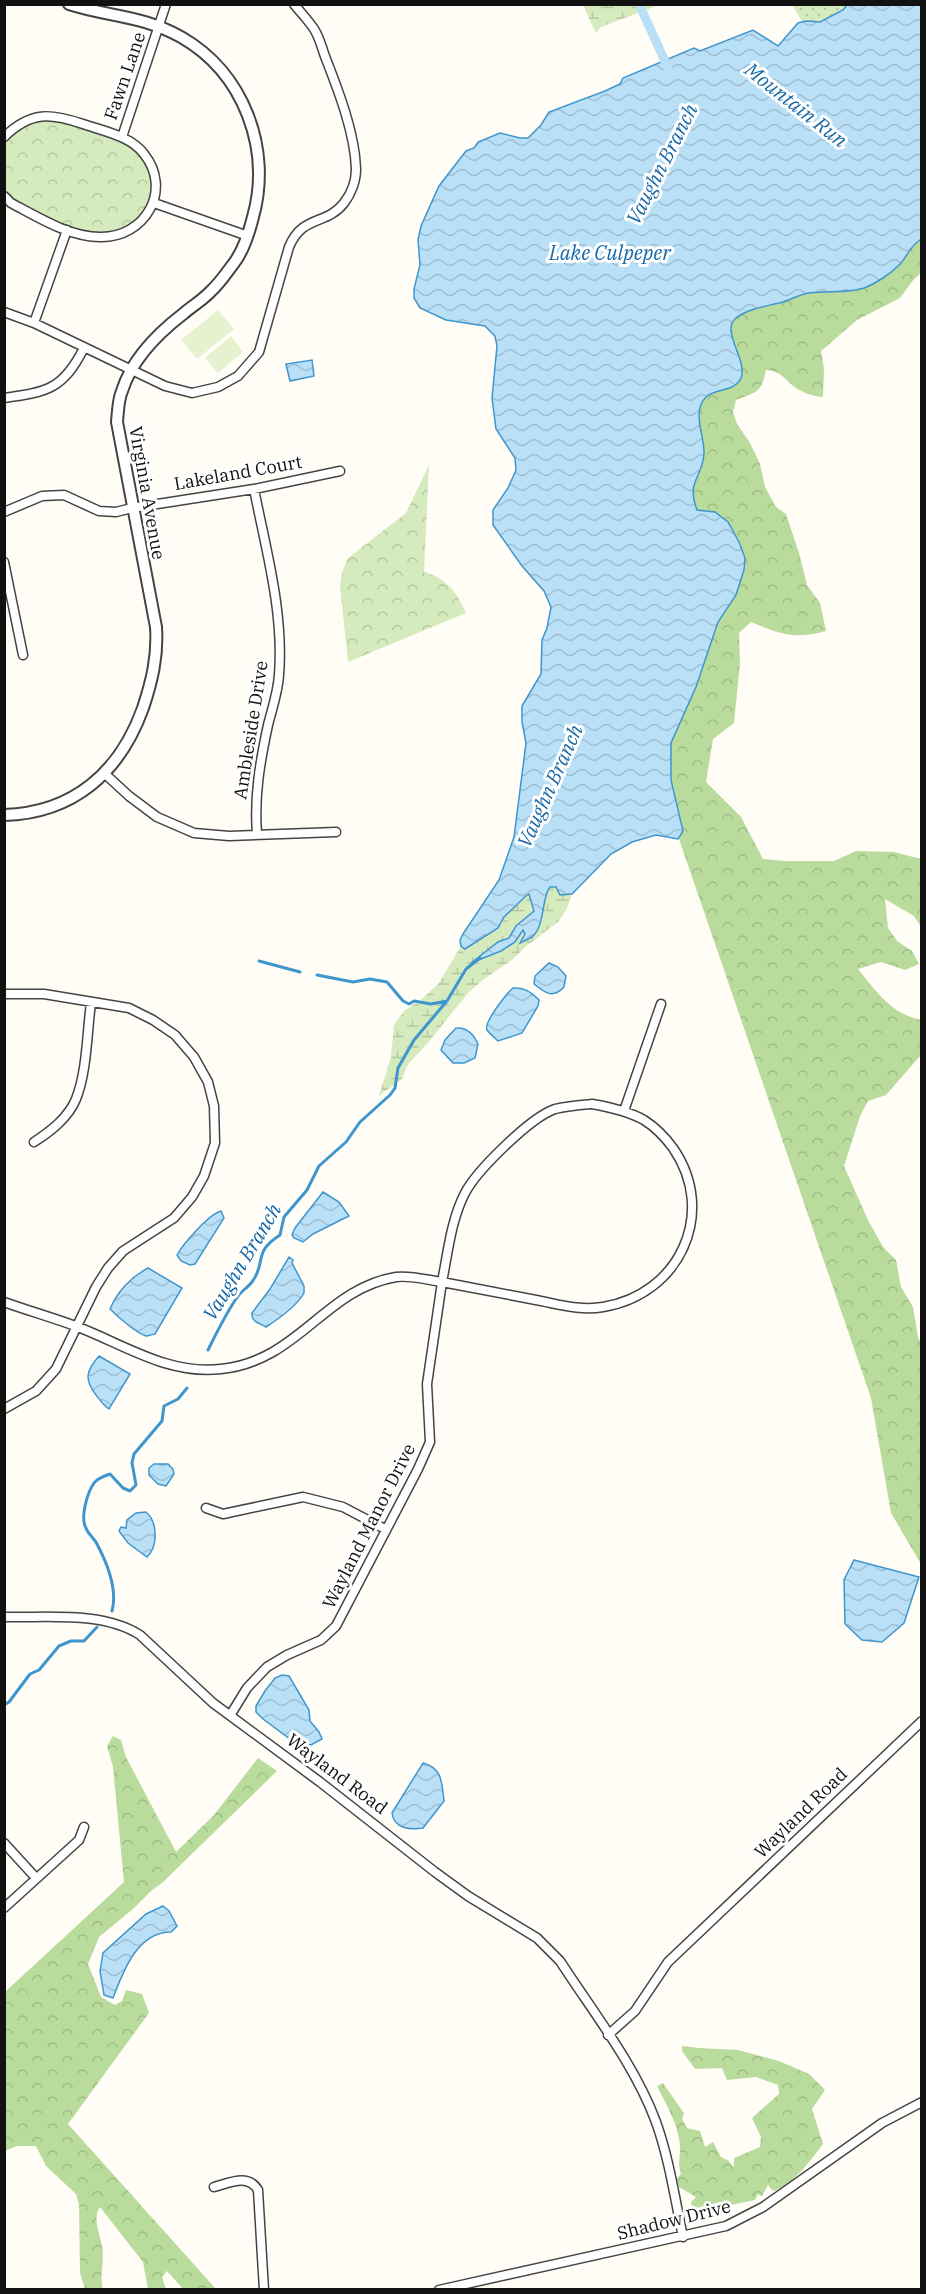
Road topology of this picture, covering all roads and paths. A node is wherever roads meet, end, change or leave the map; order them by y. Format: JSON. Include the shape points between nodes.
{"nodes":[{"id":1,"x":69,"y":4,"type":"edge"},
{"id":2,"x":166,"y":4,"type":"edge"},
{"id":3,"x":294,"y":4,"type":"edge"},
{"id":4,"x":159,"y":26,"type":"junction"},
{"id":5,"x":4,"y":137,"type":"edge"},
{"id":6,"x":122,"y":137,"type":"junction"},
{"id":7,"x":4,"y":196,"type":"edge"},
{"id":8,"x":154,"y":203,"type":"junction"},
{"id":9,"x":67,"y":230,"type":"junction"},
{"id":10,"x":248,"y":236,"type":"junction"},
{"id":11,"x":4,"y":312,"type":"edge"},
{"id":12,"x":34,"y":323,"type":"junction"},
{"id":13,"x":84,"y":348,"type":"junction"},
{"id":14,"x":131,"y":369,"type":"junction"},
{"id":15,"x":4,"y":398,"type":"edge"},
{"id":16,"x":340,"y":471,"type":"dead end"},
{"id":17,"x":254,"y":489,"type":"junction"},
{"id":18,"x":132,"y":508,"type":"junction"},
{"id":19,"x":4,"y":512,"type":"edge"},
{"id":20,"x":4,"y":562,"type":"edge"},
{"id":21,"x":23,"y":655,"type":"dead end"},
{"id":22,"x":104,"y":773,"type":"junction"},
{"id":23,"x":4,"y":815,"type":"edge"},
{"id":24,"x":336,"y":832,"type":"dead end"},
{"id":25,"x":257,"y":834,"type":"junction"},
{"id":26,"x":4,"y":994,"type":"edge"},
{"id":27,"x":91,"y":1003,"type":"junction"},
{"id":28,"x":662,"y":1004,"type":"dead end"},
{"id":29,"x":624,"y":1111,"type":"junction"},
{"id":30,"x":34,"y":1142,"type":"dead end"},
{"id":31,"x":442,"y":1282,"type":"junction"},
{"id":32,"x":4,"y":1302,"type":"edge"},
{"id":33,"x":78,"y":1327,"type":"junction"},
{"id":34,"x":4,"y":1409,"type":"edge"},
{"id":35,"x":206,"y":1508,"type":"dead end"},
{"id":36,"x":386,"y":1529,"type":"junction"},
{"id":37,"x":4,"y":1617,"type":"edge"},
{"id":38,"x":231,"y":1714,"type":"junction"},
{"id":39,"x":921,"y":1721,"type":"edge"},
{"id":40,"x":84,"y":1827,"type":"dead end"},
{"id":41,"x":4,"y":1843,"type":"edge"},
{"id":42,"x":36,"y":1878,"type":"junction"},
{"id":43,"x":4,"y":1908,"type":"edge"},
{"id":44,"x":608,"y":2035,"type":"junction"},
{"id":45,"x":921,"y":2102,"type":"edge"},
{"id":46,"x":214,"y":2187,"type":"dead end"},
{"id":47,"x":683,"y":2237,"type":"junction"},
{"id":48,"x":264,"y":2289,"type":"edge"},
{"id":49,"x":438,"y":2289,"type":"edge"}],
"edges":[{"from":1,"to":4,"type":"street","name":"Virginia Avenue"},
{"from":2,"to":4,"type":"street","name":"Fawn Lane"},
{"from":3,"to":14,"type":"street","via":[[317,34],[344,105],[356,169],[352,190],[338,210],[306,225],[294,237],[259,352],[238,376],[218,387],[192,393],[165,386]]},
{"from":4,"to":6,"type":"street","name":"Fawn Lane"},
{"from":4,"to":10,"type":"street","name":"Virginia Avenue","via":[[209,57],[246,107],[258,147],[259,186]]},
{"from":5,"to":6,"type":"street","via":[[17,125],[41,115],[59,116]]},
{"from":6,"to":8,"type":"street","via":[[144,152],[154,170]]},
{"from":7,"to":9,"type":"street"},
{"from":8,"to":9,"type":"street","via":[[141,221],[125,232],[100,237]]},
{"from":8,"to":10,"type":"street"},
{"from":9,"to":12,"type":"street"},
{"from":10,"to":14,"type":"street","name":"Virginia Avenue","via":[[236,261],[212,291],[154,338]]},
{"from":11,"to":12,"type":"street"},
{"from":12,"to":13,"type":"street"},
{"from":13,"to":14,"type":"street"},
{"from":13,"to":15,"type":"street","via":[[73,370],[58,384]]},
{"from":14,"to":18,"type":"street","name":"Virginia Avenue","via":[[121,392],[117,422]]},
{"from":16,"to":17,"type":"street","name":"Lakeland Court"},
{"from":17,"to":18,"type":"street","name":"Lakeland Court"},
{"from":17,"to":25,"type":"street","name":"Ambleside Drive","via":[[281,638],[279,678],[258,773]]},
{"from":18,"to":19,"type":"street","name":"Lakeland Court","via":[[99,511],[64,495],[42,496]]},
{"from":18,"to":22,"type":"street","name":"Virginia Avenue","via":[[156,627],[156,664],[137,723],[120,755]]},
{"from":20,"to":21,"type":"street"},
{"from":22,"to":23,"type":"street","name":"Virginia Avenue","via":[[66,802],[35,813]]},
{"from":22,"to":25,"type":"street","via":[[157,817],[194,833]]},
{"from":24,"to":25,"type":"street"},
{"from":26,"to":27,"type":"street","via":[[44,994]]},
{"from":27,"to":30,"type":"street","via":[[76,1099],[50,1132]]},
{"from":27,"to":33,"type":"street","via":[[129,1008],[175,1035],[208,1082],[214,1106],[215,1143],[192,1197],[174,1218],[123,1251],[108,1268]]},
{"from":28,"to":29,"type":"street"},
{"from":29,"to":31,"type":"street","name":"Wayland Manor Drive","via":[[592,1104],[554,1109],[516,1136],[466,1191],[452,1232]]},
{"from":29,"to":31,"type":"street","name":"Wayland Manor Drive","via":[[644,1120],[670,1143],[690,1186],[692,1216],[688,1235],[681,1254],[661,1281],[622,1303],[584,1309]]},
{"from":31,"to":33,"type":"street","name":"Wayland Manor Drive","via":[[398,1276],[360,1288],[279,1350],[250,1363],[221,1369],[163,1364]]},
{"from":31,"to":36,"type":"street","name":"Wayland Manor Drive","via":[[427,1383],[430,1442]]},
{"from":32,"to":33,"type":"street","name":"Wayland Manor Drive"},
{"from":33,"to":34,"type":"street","via":[[56,1369],[36,1391]]},
{"from":35,"to":36,"type":"street","via":[[223,1514],[303,1497],[343,1507]]},
{"from":36,"to":38,"type":"street","name":"Wayland Manor Drive","via":[[336,1626],[321,1640],[267,1667]]},
{"from":37,"to":38,"type":"street","name":"Wayland Road","via":[[118,1623],[140,1635],[196,1688]]},
{"from":38,"to":44,"type":"street","name":"Wayland Road","via":[[468,1896],[537,1938],[560,1961]]},
{"from":39,"to":44,"type":"street","name":"Wayland Road","via":[[668,1962],[635,2011]]},
{"from":40,"to":42,"type":"street","via":[[79,1840]]},
{"from":41,"to":42,"type":"street"},
{"from":42,"to":43,"type":"street"},
{"from":44,"to":47,"type":"street","name":"Wayland Road","via":[[632,2071],[656,2121]]},
{"from":45,"to":47,"type":"street","name":"Shadow Drive","via":[[882,2123],[750,2215]]},
{"from":46,"to":48,"type":"street","via":[[244,2180],[252,2182],[258,2190]]},
{"from":47,"to":49,"type":"street","name":"Shadow Drive"}]}
